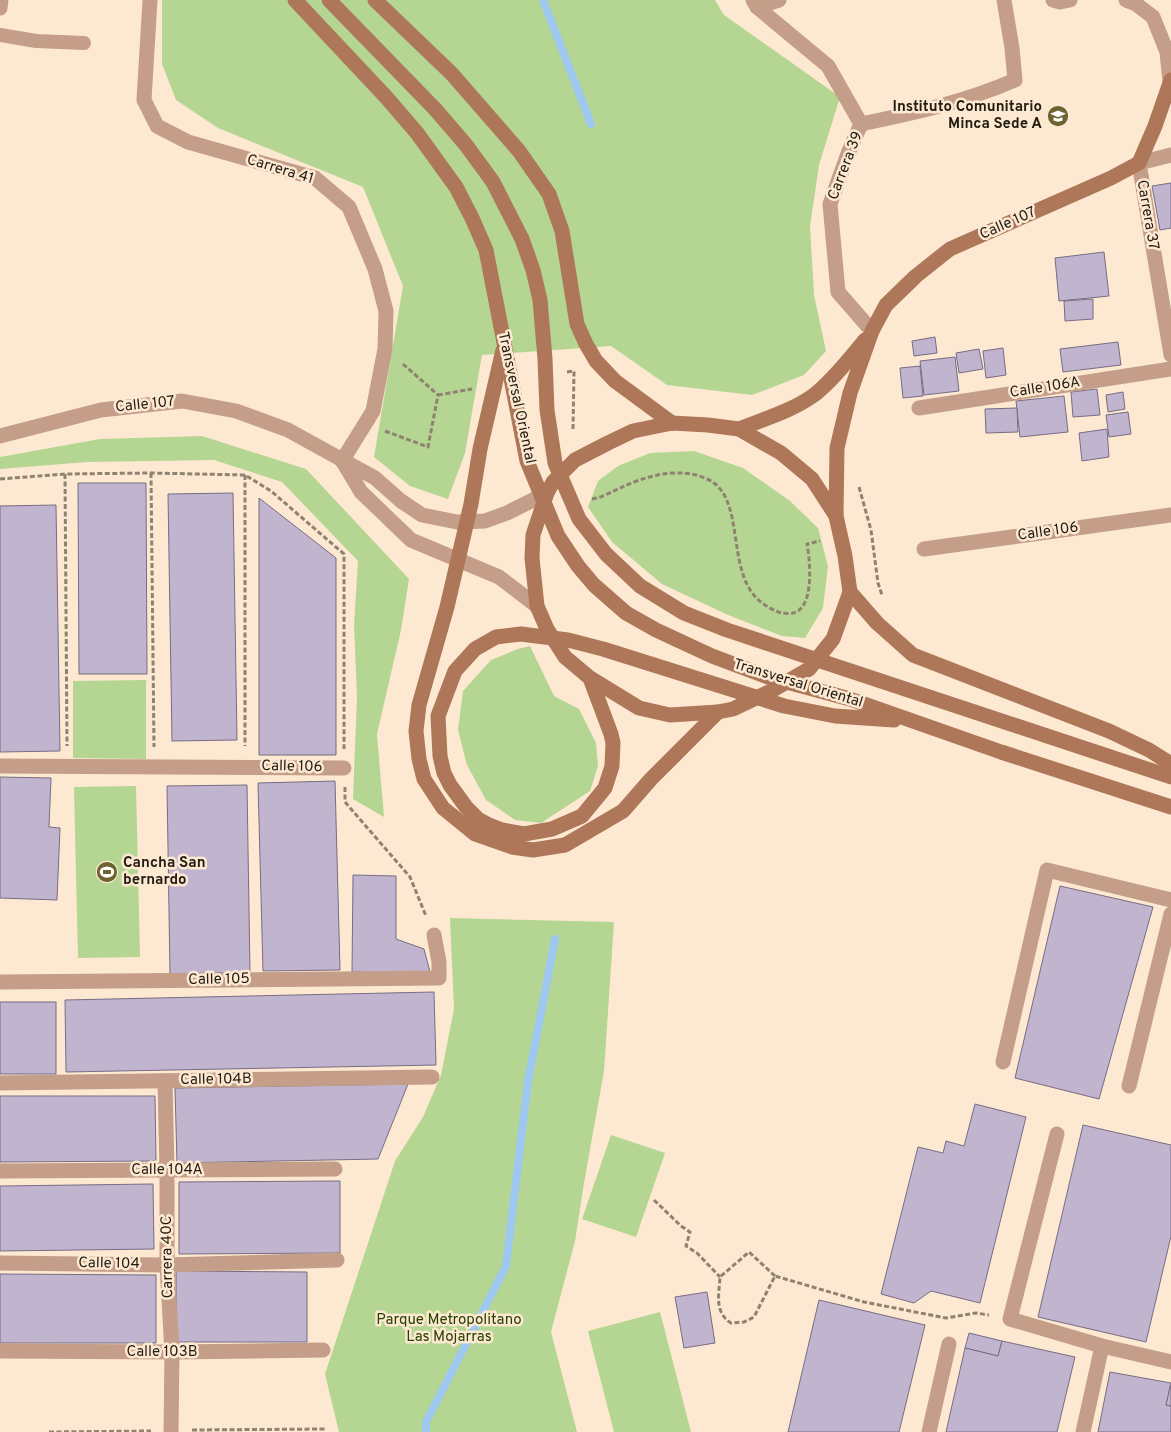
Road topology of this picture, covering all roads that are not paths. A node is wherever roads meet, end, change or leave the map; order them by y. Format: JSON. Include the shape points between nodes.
{"nodes":[{"id":1,"x":1,"y":0,"type":"edge"},
{"id":2,"x":150,"y":0,"type":"edge"},
{"id":3,"x":295,"y":0,"type":"edge"},
{"id":4,"x":330,"y":0,"type":"edge"},
{"id":5,"x":375,"y":0,"type":"edge"},
{"id":6,"x":779,"y":0,"type":"edge"},
{"id":7,"x":1004,"y":0,"type":"edge"},
{"id":8,"x":1053,"y":0,"type":"edge"},
{"id":9,"x":1070,"y":0,"type":"edge"},
{"id":10,"x":1126,"y":0,"type":"edge"},
{"id":11,"x":755,"y":3,"type":"edge"},
{"id":12,"x":0,"y":8,"type":"edge"},
{"id":13,"x":0,"y":35,"type":"edge"},
{"id":14,"x":84,"y":42,"type":"dead end"},
{"id":15,"x":1171,"y":81,"type":"edge"},
{"id":16,"x":861,"y":124,"type":"junction"},
{"id":17,"x":1171,"y":155,"type":"edge"},
{"id":18,"x":1138,"y":162,"type":"junction"},
{"id":19,"x":872,"y":331,"type":"junction"},
{"id":20,"x":504,"y":344,"type":"junction"},
{"id":21,"x":1171,"y":355,"type":"edge"},
{"id":22,"x":1171,"y":369,"type":"edge"},
{"id":23,"x":920,"y":408,"type":"dead end"},
{"id":24,"x":672,"y":424,"type":"junction"},
{"id":25,"x":739,"y":429,"type":"junction"},
{"id":26,"x":0,"y":436,"type":"edge"},
{"id":27,"x":342,"y":461,"type":"junction"},
{"id":28,"x":547,"y":493,"type":"junction"},
{"id":29,"x":1171,"y":515,"type":"edge"},
{"id":30,"x":836,"y":516,"type":"junction"},
{"id":31,"x":924,"y":549,"type":"dead end"},
{"id":32,"x":850,"y":592,"type":"junction"},
{"id":33,"x":537,"y":606,"type":"junction"},
{"id":34,"x":590,"y":678,"type":"junction"},
{"id":35,"x":718,"y":712,"type":"junction"},
{"id":36,"x":913,"y":721,"type":"junction"},
{"id":37,"x":1171,"y":764,"type":"edge"},
{"id":38,"x":0,"y":766,"type":"edge"},
{"id":39,"x":344,"y":768,"type":"road end"},
{"id":40,"x":1171,"y":777,"type":"edge"},
{"id":41,"x":1171,"y":807,"type":"edge"},
{"id":42,"x":1171,"y":900,"type":"edge"},
{"id":43,"x":1171,"y":914,"type":"edge"},
{"id":44,"x":434,"y":935,"type":"road end"},
{"id":45,"x":0,"y":982,"type":"edge"},
{"id":46,"x":1003,"y":1062,"type":"dead end"},
{"id":47,"x":432,"y":1077,"type":"dead end"},
{"id":48,"x":165,"y":1081,"type":"junction"},
{"id":49,"x":0,"y":1083,"type":"edge"},
{"id":50,"x":1129,"y":1086,"type":"dead end"},
{"id":51,"x":1057,"y":1134,"type":"dead end"},
{"id":52,"x":335,"y":1169,"type":"dead end"},
{"id":53,"x":0,"y":1171,"type":"edge"},
{"id":54,"x":167,"y":1171,"type":"junction"},
{"id":55,"x":337,"y":1260,"type":"dead end"},
{"id":56,"x":0,"y":1263,"type":"edge"},
{"id":57,"x":167,"y":1265,"type":"junction"},
{"id":58,"x":949,"y":1344,"type":"dead end"},
{"id":59,"x":1102,"y":1346,"type":"junction"},
{"id":60,"x":323,"y":1350,"type":"dead end"},
{"id":61,"x":0,"y":1351,"type":"edge"},
{"id":62,"x":172,"y":1352,"type":"junction"},
{"id":63,"x":1171,"y":1362,"type":"edge"},
{"id":64,"x":171,"y":1432,"type":"edge"},
{"id":65,"x":929,"y":1432,"type":"edge"},
{"id":66,"x":1083,"y":1432,"type":"edge"}],
"edges":[{"from":1,"to":12,"type":"street"},
{"from":2,"to":27,"type":"street","name":"Carrera 41","via":[[144,100],[157,126],[188,142],[315,178],[349,207],[377,278],[386,311],[386,349],[373,411]]},
{"from":3,"to":20,"type":"main road","name":"Transversal Oriental","via":[[417,132],[456,187],[486,250]]},
{"from":4,"to":40,"type":"main road","name":"Transversal Oriental","via":[[435,109],[493,182],[522,239],[540,300],[547,410],[555,463],[579,519],[606,554],[640,586],[684,613],[726,630]]},
{"from":5,"to":24,"type":"main road","via":[[452,74],[519,151],[549,194],[562,230],[577,324],[586,344],[596,361],[615,381]]},
{"from":6,"to":11,"type":"street"},
{"from":7,"to":16,"type":"street","via":[[1015,80],[986,93],[932,109]]},
{"from":8,"to":9,"type":"street"},
{"from":10,"to":15,"type":"street","via":[[1153,17],[1167,52]]},
{"from":11,"to":16,"type":"street","name":"Carrera 39","via":[[828,66]]},
{"from":13,"to":14,"type":"lane","via":[[36,41]]},
{"from":15,"to":18,"type":"main road","name":"Carrera 37"},
{"from":16,"to":19,"type":"street","name":"Carrera 39","via":[[830,204],[838,292]]},
{"from":17,"to":18,"type":"street","name":"Calle 107"},
{"from":18,"to":19,"type":"main road","name":"Calle 107","via":[[1111,178],[950,249],[886,305]]},
{"from":18,"to":21,"type":"street","name":"Carrera 37"},
{"from":19,"to":25,"type":"main road","name":"Calle 107","via":[[814,395],[786,411]]},
{"from":19,"to":30,"type":"main road","name":"Calle 107","via":[[850,393],[837,448]]},
{"from":20,"to":35,"type":"main road","via":[[449,597],[419,705],[416,732],[424,779],[443,808],[475,834],[512,847],[533,850],[565,845],[622,811]]},
{"from":20,"to":36,"type":"main road","name":"Transversal Oriental","via":[[527,461],[558,536],[594,584],[626,613],[712,656]]},
{"from":22,"to":23,"type":"street","name":"Calle 106A"},
{"from":24,"to":25,"type":"main road"},
{"from":24,"to":28,"type":"main road","via":[[633,431],[575,460],[553,482]]},
{"from":25,"to":30,"type":"main road","via":[[781,454],[812,479]]},
{"from":26,"to":27,"type":"street","name":"Calle 107","via":[[101,410],[182,401],[236,411],[288,430]]},
{"from":27,"to":28,"type":"street","name":"Calle 107","via":[[375,478],[422,515],[457,522],[485,521],[507,514]]},
{"from":27,"to":33,"type":"street","via":[[361,492],[410,540],[499,577]]},
{"from":28,"to":33,"type":"main road","via":[[533,534]]},
{"from":29,"to":31,"type":"street","name":"Calle 106"},
{"from":30,"to":32,"type":"main road"},
{"from":32,"to":35,"type":"main road","via":[[833,639],[808,670],[733,709]]},
{"from":32,"to":37,"type":"main road","via":[[877,623],[914,655],[1109,731]]},
{"from":33,"to":34,"type":"main road","via":[[565,657]]},
{"from":34,"to":35,"type":"main road","via":[[638,708],[670,715]]},
{"from":34,"to":36,"type":"main road","via":[[613,743],[612,766],[605,788],[582,816],[552,829],[524,834],[502,830],[478,819],[444,773],[438,716],[455,671],[475,649],[496,638],[521,634],[568,640],[784,706],[834,716]]},
{"from":36,"to":41,"type":"main road","name":"Transversal Oriental"},
{"from":38,"to":39,"type":"street","name":"Calle 106"},
{"from":42,"to":46,"type":"street","via":[[1047,870]]},
{"from":43,"to":50,"type":"street"},
{"from":44,"to":45,"type":"street","name":"Calle 105","via":[[439,978]]},
{"from":47,"to":48,"type":"street","name":"Calle 104B"},
{"from":48,"to":49,"type":"street","name":"Calle 104B"},
{"from":48,"to":54,"type":"street","name":"Carrera 40C"},
{"from":51,"to":59,"type":"street","via":[[1010,1319]]},
{"from":52,"to":54,"type":"street","name":"Calle 104A"},
{"from":53,"to":54,"type":"street","name":"Calle 104A"},
{"from":54,"to":57,"type":"street","name":"Carrera 40C"},
{"from":55,"to":57,"type":"street","name":"Calle 104"},
{"from":56,"to":57,"type":"street","name":"Calle 104"},
{"from":57,"to":62,"type":"street","name":"Carrera 40C"},
{"from":58,"to":65,"type":"street"},
{"from":59,"to":63,"type":"street"},
{"from":59,"to":66,"type":"street"},
{"from":60,"to":62,"type":"street","name":"Calle 103B"},
{"from":61,"to":62,"type":"street","name":"Calle 103B"},
{"from":62,"to":64,"type":"street","name":"Carrera 40C"}]}
